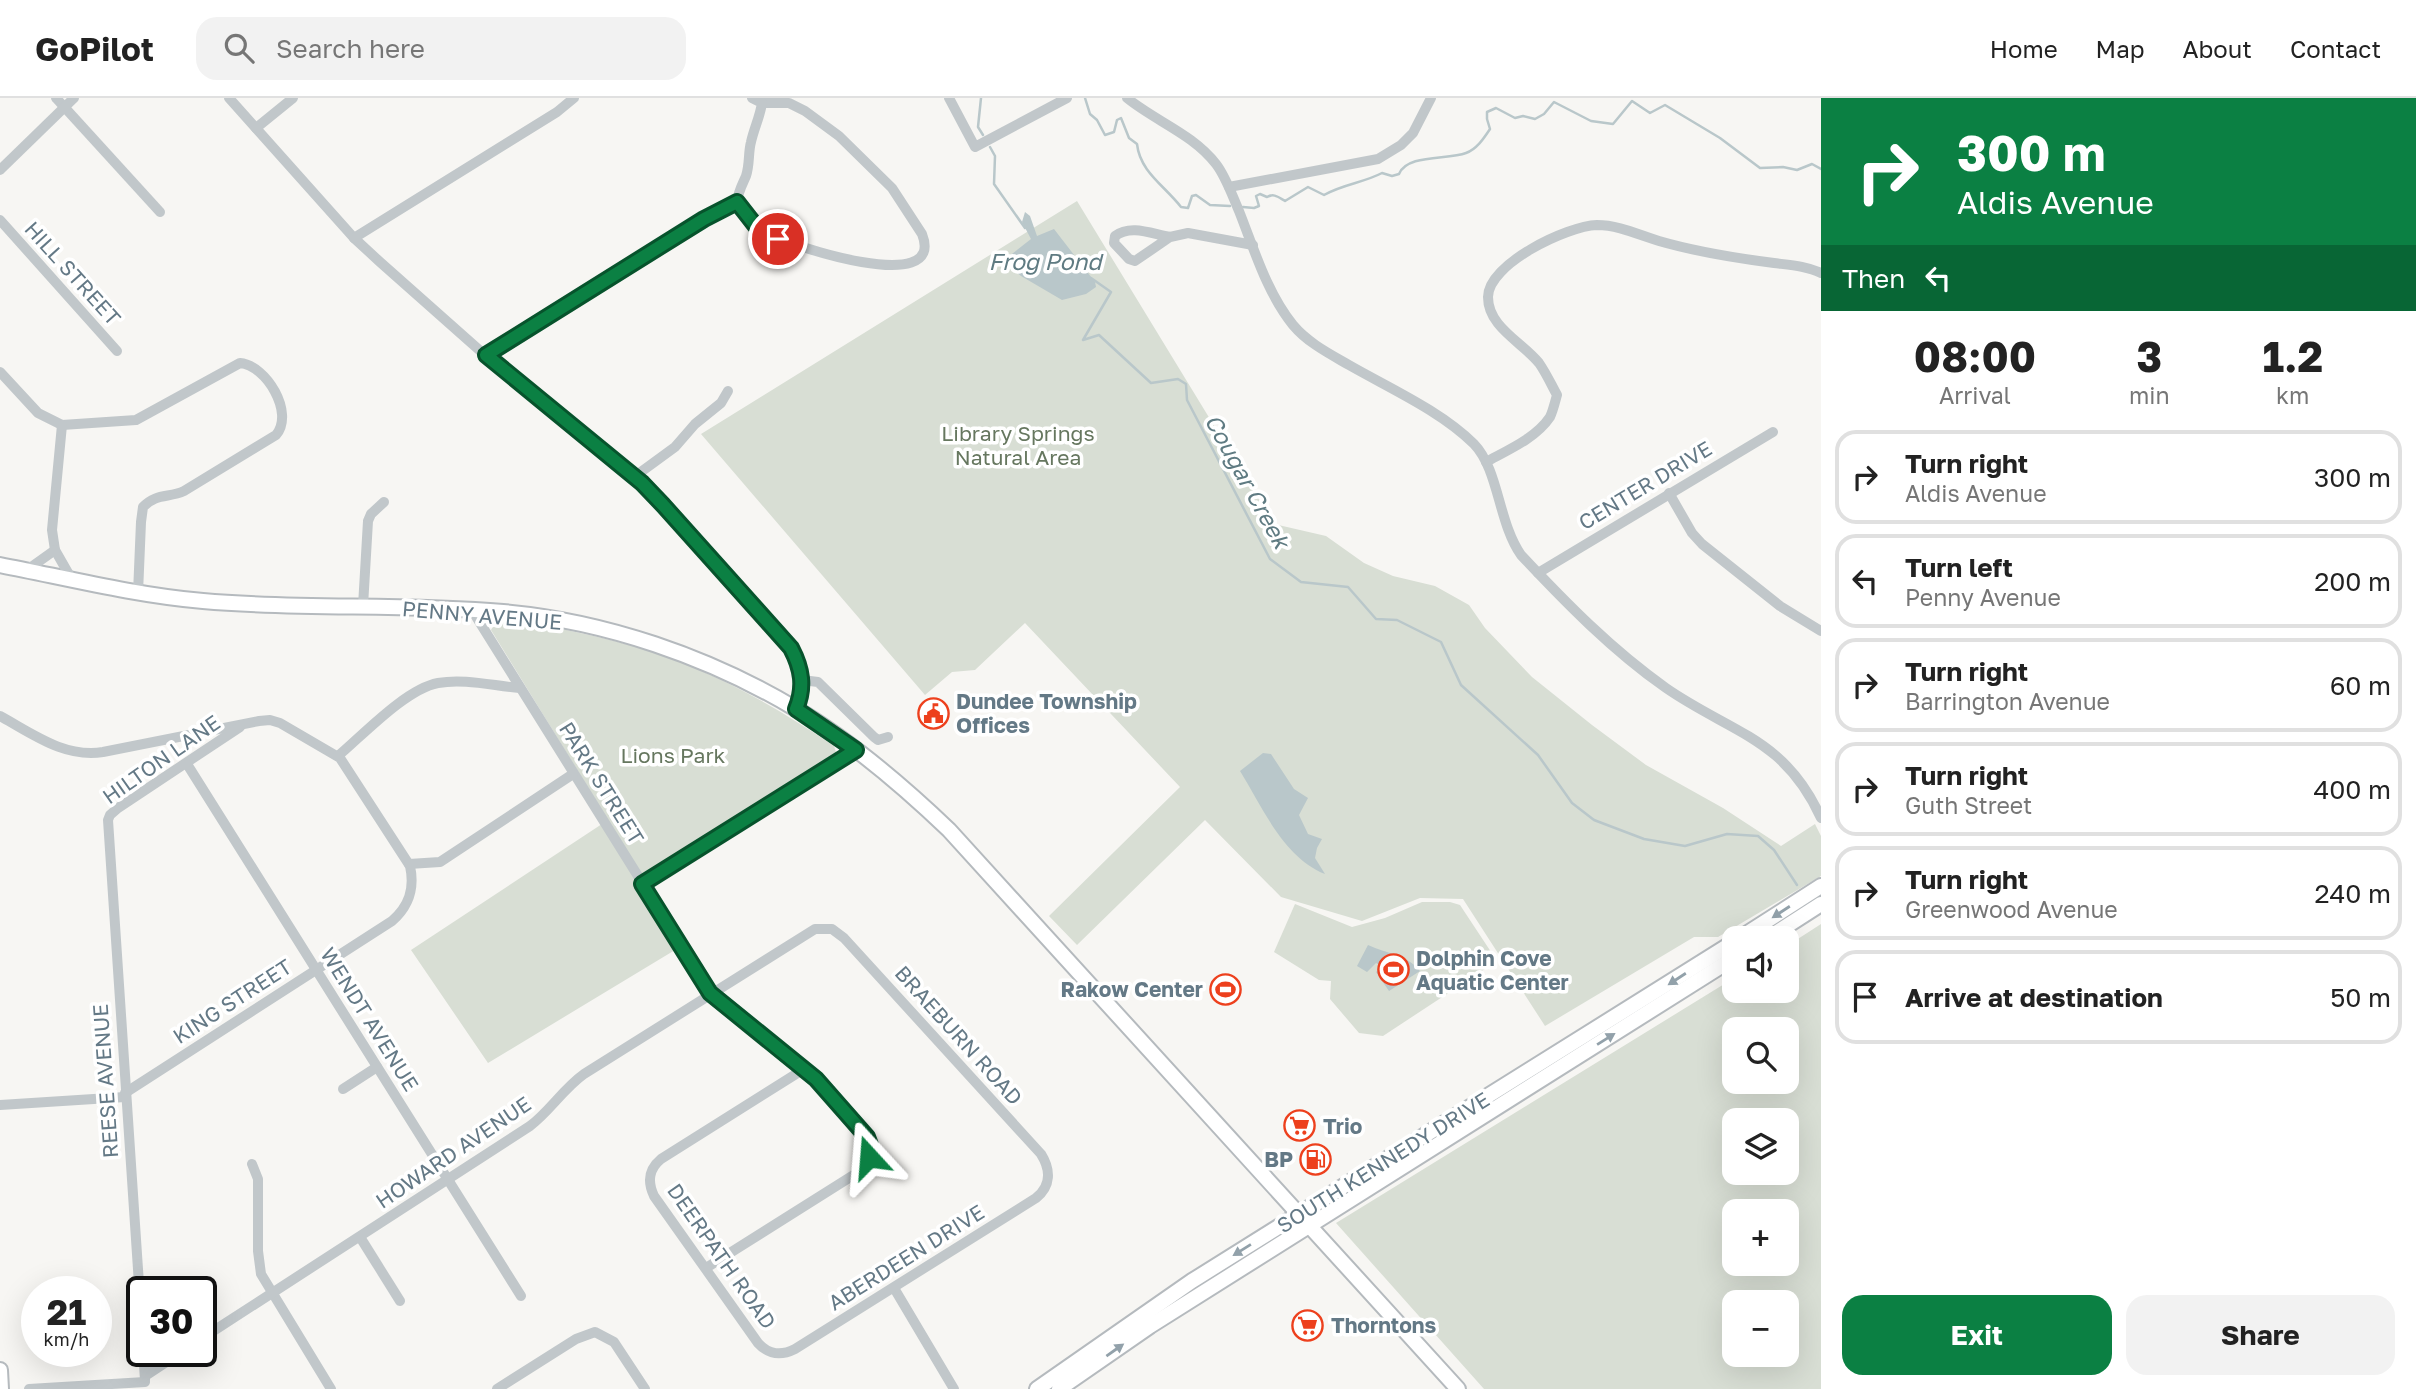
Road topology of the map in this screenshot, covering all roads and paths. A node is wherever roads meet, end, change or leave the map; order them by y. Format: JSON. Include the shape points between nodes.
{"nodes":[{"id":1,"x":56,"y":98,"type":"edge"},
{"id":2,"x":74,"y":98,"type":"edge"},
{"id":3,"x":229,"y":98,"type":"edge"},
{"id":4,"x":293,"y":98,"type":"edge"},
{"id":5,"x":574,"y":98,"type":"edge"},
{"id":6,"x":949,"y":98,"type":"edge"},
{"id":7,"x":1067,"y":98,"type":"edge"},
{"id":8,"x":1431,"y":98,"type":"edge"},
{"id":9,"x":1130,"y":99,"type":"edge"},
{"id":10,"x":757,"y":100,"type":"edge"},
{"id":11,"x":64,"y":107,"type":"junction"},
{"id":12,"x":257,"y":128,"type":"junction"},
{"id":13,"x":0,"y":170,"type":"edge"},
{"id":14,"x":1229,"y":187,"type":"junction"},
{"id":15,"x":737,"y":202,"type":"junction"},
{"id":16,"x":160,"y":212,"type":"dead end"},
{"id":17,"x":0,"y":220,"type":"edge"},
{"id":18,"x":1170,"y":237,"type":"junction"},
{"id":19,"x":354,"y":238,"type":"junction"},
{"id":20,"x":1253,"y":245,"type":"junction"},
{"id":21,"x":1821,"y":273,"type":"edge"},
{"id":22,"x":117,"y":351,"type":"dead end"},
{"id":23,"x":486,"y":355,"type":"junction"},
{"id":24,"x":0,"y":372,"type":"edge"},
{"id":25,"x":728,"y":391,"type":"dead end"},
{"id":26,"x":62,"y":425,"type":"junction"},
{"id":27,"x":1773,"y":432,"type":"dead end"},
{"id":28,"x":1486,"y":462,"type":"junction"},
{"id":29,"x":634,"y":477,"type":"junction"},
{"id":30,"x":1669,"y":493,"type":"junction"},
{"id":31,"x":384,"y":502,"type":"dead end"},
{"id":32,"x":54,"y":550,"type":"junction"},
{"id":33,"x":0,"y":565,"type":"edge"},
{"id":34,"x":27,"y":570,"type":"junction"},
{"id":35,"x":1538,"y":573,"type":"junction"},
{"id":36,"x":71,"y":578,"type":"junction"},
{"id":37,"x":138,"y":593,"type":"junction"},
{"id":38,"x":363,"y":606,"type":"junction"},
{"id":39,"x":472,"y":610,"type":"junction"},
{"id":40,"x":1821,"y":631,"type":"edge"},
{"id":41,"x":802,"y":680,"type":"junction"},
{"id":42,"x":520,"y":688,"type":"junction"},
{"id":43,"x":796,"y":709,"type":"junction"},
{"id":44,"x":0,"y":716,"type":"edge"},
{"id":45,"x":244,"y":724,"type":"junction"},
{"id":46,"x":888,"y":737,"type":"dead end"},
{"id":47,"x":856,"y":750,"type":"junction"},
{"id":48,"x":338,"y":756,"type":"junction"},
{"id":49,"x":187,"y":764,"type":"junction"},
{"id":50,"x":573,"y":774,"type":"junction"},
{"id":51,"x":1820,"y":811,"type":"edge"},
{"id":52,"x":108,"y":831,"type":"joint"},
{"id":53,"x":409,"y":864,"type":"junction"},
{"id":54,"x":642,"y":884,"type":"junction"},
{"id":55,"x":1821,"y":887,"type":"edge"},
{"id":56,"x":1821,"y":904,"type":"edge"},
{"id":57,"x":1759,"y":926,"type":"edge"},
{"id":58,"x":1787,"y":926,"type":"edge"},
{"id":59,"x":828,"y":928,"type":"joint"},
{"id":60,"x":1722,"y":950,"type":"edge"},
{"id":61,"x":1722,"y":966,"type":"edge"},
{"id":62,"x":316,"y":970,"type":"junction"},
{"id":63,"x":710,"y":993,"type":"junction"},
{"id":64,"x":377,"y":1067,"type":"junction"},
{"id":65,"x":804,"y":1069,"type":"junction"},
{"id":66,"x":343,"y":1089,"type":"dead end"},
{"id":67,"x":125,"y":1095,"type":"junction"},
{"id":68,"x":0,"y":1105,"type":"edge"},
{"id":69,"x":251,"y":1164,"type":"dead end"},
{"id":70,"x":1048,"y":1178,"type":"joint"},
{"id":71,"x":448,"y":1179,"type":"junction"},
{"id":72,"x":1300,"y":1214,"type":"junction"},
{"id":73,"x":1311,"y":1226,"type":"junction"},
{"id":74,"x":360,"y":1237,"type":"junction"},
{"id":75,"x":706,"y":1268,"type":"junction"},
{"id":76,"x":138,"y":1276,"type":"edge"},
{"id":77,"x":894,"y":1288,"type":"junction"},
{"id":78,"x":271,"y":1294,"type":"junction"},
{"id":79,"x":521,"y":1296,"type":"dead end"},
{"id":80,"x":400,"y":1301,"type":"dead end"},
{"id":81,"x":217,"y":1329,"type":"edge"},
{"id":82,"x":772,"y":1353,"type":"joint"},
{"id":83,"x":163,"y":1367,"type":"edge"},
{"id":84,"x":0,"y":1370,"type":"edge"},
{"id":85,"x":145,"y":1382,"type":"edge"},
{"id":86,"x":1,"y":1389,"type":"edge"},
{"id":87,"x":29,"y":1389,"type":"edge"},
{"id":88,"x":331,"y":1389,"type":"edge"},
{"id":89,"x":496,"y":1389,"type":"edge"},
{"id":90,"x":645,"y":1389,"type":"edge"},
{"id":91,"x":954,"y":1389,"type":"edge"},
{"id":92,"x":1037,"y":1389,"type":"edge"},
{"id":93,"x":1059,"y":1389,"type":"edge"},
{"id":94,"x":1458,"y":1389,"type":"edge"}],
"edges":[{"from":1,"to":11,"type":"street"},
{"from":2,"to":11,"type":"street"},
{"from":3,"to":12,"type":"street"},
{"from":4,"to":12,"type":"street"},
{"from":5,"to":19,"type":"street"},
{"from":6,"to":7,"type":"street","via":[[975,147]]},
{"from":8,"to":14,"type":"street","via":[[1413,133],[1378,159]]},
{"from":9,"to":14,"type":"street","via":[[1197,144],[1217,165]]},
{"from":10,"to":15,"type":"street","via":[[759,121]]},
{"from":10,"to":15,"type":"street","via":[[789,103],[805,111],[854,149],[892,188],[926,242],[918,259],[903,265],[864,264],[778,239],[755,225]]},
{"from":11,"to":13,"type":"street"},
{"from":11,"to":16,"type":"street"},
{"from":12,"to":19,"type":"street"},
{"from":14,"to":20,"type":"street"},
{"from":15,"to":23,"type":"street"},
{"from":17,"to":22,"type":"street","name":"HILL STREET"},
{"from":18,"to":18,"type":"street","via":[[1135,261],[1114,243],[1115,236],[1124,231]]},
{"from":18,"to":20,"type":"street","via":[[1188,233]]},
{"from":19,"to":23,"type":"street"},
{"from":20,"to":28,"type":"street","via":[[1276,301],[1295,328],[1329,354],[1455,428]]},
{"from":21,"to":28,"type":"street","via":[[1699,251],[1612,226],[1561,234],[1503,267],[1489,287],[1493,316],[1502,330],[1529,352],[1557,396],[1550,416],[1530,436]]},
{"from":23,"to":29,"type":"street"},
{"from":24,"to":26,"type":"street","via":[[38,412]]},
{"from":25,"to":29,"type":"street","via":[[722,403],[676,447]]},
{"from":26,"to":32,"type":"street"},
{"from":26,"to":37,"type":"street","via":[[136,420],[240,363],[257,370],[276,393],[283,417],[276,435],[184,491],[156,497],[144,507]]},
{"from":27,"to":30,"type":"street","name":"CENTER DRIVE"},
{"from":28,"to":35,"type":"street","via":[[1512,542]]},
{"from":29,"to":41,"type":"street","via":[[780,634],[795,656]]},
{"from":30,"to":35,"type":"street","name":"CENTER DRIVE"},
{"from":30,"to":40,"type":"street","via":[[1702,544],[1780,606]]},
{"from":31,"to":38,"type":"street","via":[[368,521]]},
{"from":32,"to":34,"type":"street"},
{"from":32,"to":36,"type":"street"},
{"from":33,"to":34,"type":"main road","name":"PENNY AVENUE"},
{"from":34,"to":36,"type":"main road","name":"PENNY AVENUE"},
{"from":35,"to":51,"type":"street","via":[[1612,647],[1667,688],[1777,755]]},
{"from":36,"to":37,"type":"main road","name":"PENNY AVENUE"},
{"from":37,"to":38,"type":"main road","name":"PENNY AVENUE","via":[[214,602]]},
{"from":38,"to":39,"type":"main road","name":"PENNY AVENUE"},
{"from":39,"to":42,"type":"street","name":"PARK STREET"},
{"from":39,"to":43,"type":"main road","name":"PENNY AVENUE","via":[[546,618],[640,639]]},
{"from":41,"to":43,"type":"street"},
{"from":41,"to":46,"type":"street","via":[[820,684],[878,740]]},
{"from":42,"to":48,"type":"street","via":[[455,682],[431,685],[404,700]]},
{"from":42,"to":50,"type":"street","name":"PARK STREET"},
{"from":43,"to":47,"type":"main road","name":"PENNY AVENUE"},
{"from":44,"to":45,"type":"street","via":[[58,747],[84,754]]},
{"from":45,"to":48,"type":"street","via":[[279,723]]},
{"from":45,"to":49,"type":"street","name":"HILTON LANE"},
{"from":47,"to":54,"type":"street"},
{"from":47,"to":72,"type":"main road","name":"PENNY AVENUE","via":[[949,830]]},
{"from":48,"to":53,"type":"street"},
{"from":49,"to":52,"type":"street","name":"HILTON LANE","via":[[113,812]]},
{"from":49,"to":62,"type":"street","name":"WENDT AVENUE"},
{"from":50,"to":53,"type":"street","via":[[440,862]]},
{"from":50,"to":54,"type":"street","name":"PARK STREET"},
{"from":52,"to":67,"type":"street","name":"REESE AVENUE"},
{"from":53,"to":62,"type":"street","name":"KING STREET","via":[[411,893],[403,911]]},
{"from":54,"to":63,"type":"street","name":"PARK STREET"},
{"from":55,"to":57,"type":"main road","one_way":true},
{"from":56,"to":58,"type":"main road"},
{"from":59,"to":63,"type":"street","name":"HOWARD AVENUE","via":[[808,932]]},
{"from":59,"to":70,"type":"street","name":"BRAEBURN ROAD","via":[[844,938],[1041,1154]]},
{"from":60,"to":72,"type":"main road","name":"SOUTH KENNEDY DRIVE","one_way":true},
{"from":73,"to":61,"type":"main road","name":"SOUTH KENNEDY DRIVE","one_way":true},
{"from":62,"to":64,"type":"street","name":"WENDT AVENUE"},
{"from":62,"to":67,"type":"street","name":"KING STREET"},
{"from":63,"to":65,"type":"street","name":"PARK STREET"},
{"from":63,"to":71,"type":"street","name":"HOWARD AVENUE","via":[[584,1074],[539,1120]]},
{"from":64,"to":66,"type":"street"},
{"from":64,"to":71,"type":"street","name":"WENDT AVENUE"},
{"from":65,"to":75,"type":"street","name":"DEERPATH ROAD","via":[[653,1168],[650,1185],[654,1196]]},
{"from":65,"to":75,"type":"street","name":"PARK STREET","via":[[863,1132],[870,1143],[867,1164]]},
{"from":67,"to":68,"type":"street","name":"KING STREET"},
{"from":67,"to":76,"type":"street","name":"REESE AVENUE"},
{"from":69,"to":78,"type":"street","via":[[258,1179],[260,1268]]},
{"from":70,"to":77,"type":"street","name":"ABERDEEN DRIVE","via":[[1036,1198]]},
{"from":71,"to":74,"type":"street","name":"HOWARD AVENUE"},
{"from":71,"to":79,"type":"street","name":"WENDT AVENUE"},
{"from":72,"to":73,"type":"main road","name":"PENNY AVENUE"},
{"from":72,"to":92,"type":"main road","name":"SOUTH KENNEDY DRIVE","one_way":true,"via":[[1157,1304]]},
{"from":93,"to":73,"type":"main road","name":"SOUTH KENNEDY DRIVE","one_way":true},
{"from":73,"to":94,"type":"main road","name":"PENNY AVENUE"},
{"from":74,"to":78,"type":"street","name":"HOWARD AVENUE"},
{"from":74,"to":80,"type":"street"},
{"from":75,"to":82,"type":"street","name":"DEERPATH ROAD","via":[[758,1343]]},
{"from":77,"to":82,"type":"street","name":"ABERDEEN DRIVE","via":[[795,1349]]},
{"from":77,"to":91,"type":"street"},
{"from":78,"to":81,"type":"street","name":"HOWARD AVENUE"},
{"from":78,"to":88,"type":"street"},
{"from":83,"to":85,"type":"street"},
{"from":84,"to":86,"type":"main road"},
{"from":85,"to":87,"type":"street"},
{"from":89,"to":90,"type":"street","via":[[595,1332],[614,1342]]}]}
